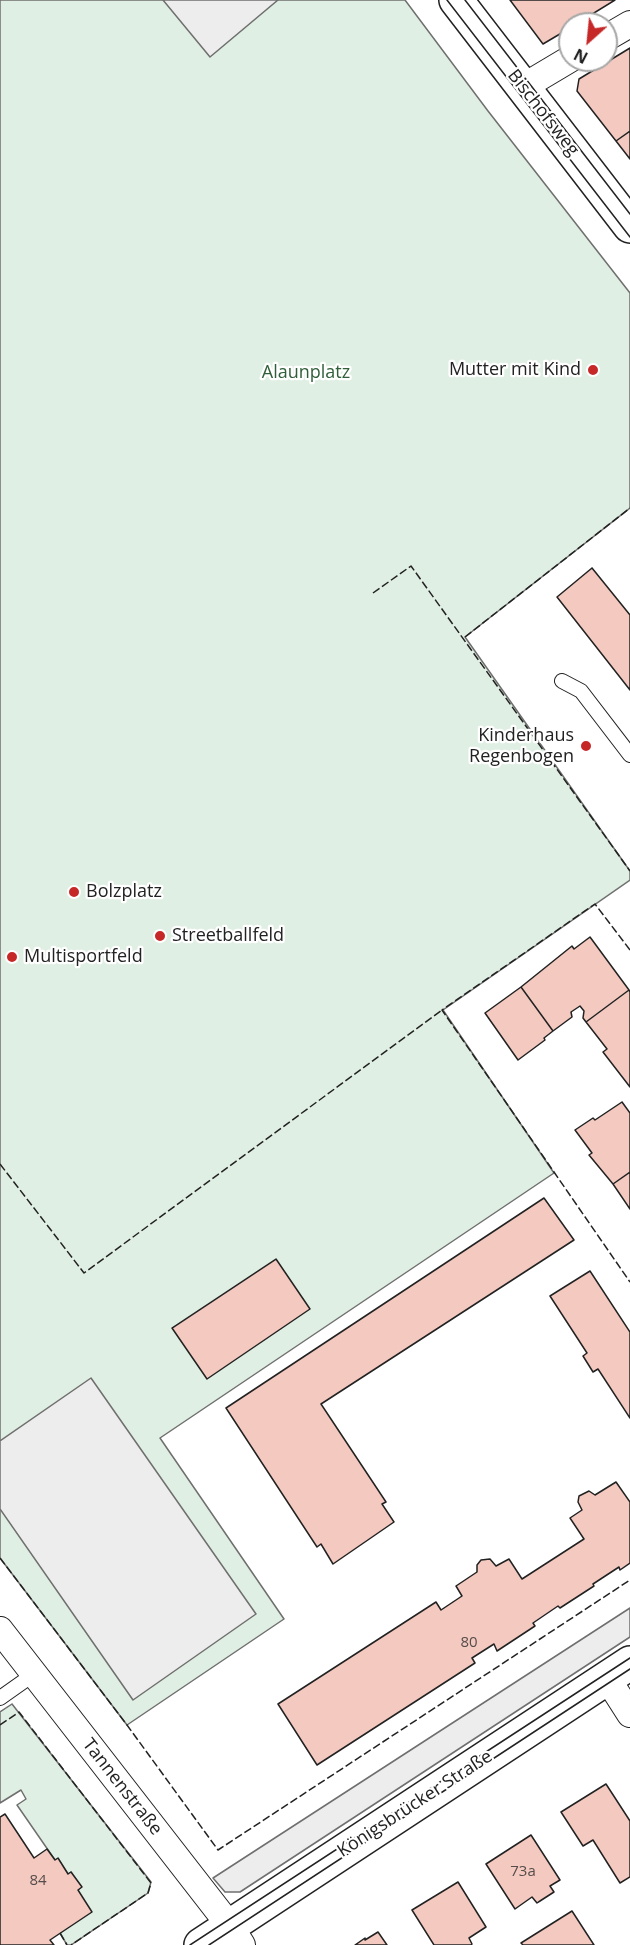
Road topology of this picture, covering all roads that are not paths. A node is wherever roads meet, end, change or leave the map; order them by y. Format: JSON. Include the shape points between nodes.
{"nodes":[{"id":1,"x":456,"y":0,"type":"edge"},
{"id":2,"x":558,"y":66,"type":"edge"},
{"id":3,"x":523,"y":87,"type":"junction"},
{"id":4,"x":630,"y":226,"type":"edge"},
{"id":5,"x":562,"y":681,"type":"dead end"},
{"id":6,"x":630,"y":754,"type":"edge"},
{"id":7,"x":0,"y":1630,"type":"edge"},
{"id":8,"x":619,"y":1671,"type":"edge"},
{"id":9,"x":34,"y":1674,"type":"junction"},
{"id":10,"x":0,"y":1698,"type":"edge"},
{"id":11,"x":630,"y":1714,"type":"edge"},
{"id":12,"x":236,"y":1936,"type":"edge"},
{"id":13,"x":201,"y":1945,"type":"edge"}],
"edges":[{"from":1,"to":3,"type":"main road","name":"Bischofsweg"},
{"from":2,"to":3,"type":"street"},
{"from":3,"to":4,"type":"main road","name":"Bischofsweg"},
{"from":5,"to":6,"type":"lane","via":[[581,691]]},
{"from":7,"to":9,"type":"street","name":"Tannenstraße"},
{"from":8,"to":11,"type":"street"},
{"from":8,"to":12,"type":"main road","name":"Königsbrücker Straße"},
{"from":9,"to":10,"type":"lane"},
{"from":9,"to":12,"type":"street","name":"Tannenstraße"},
{"from":12,"to":13,"type":"main road","name":"Königsbrücker Straße"}]}
